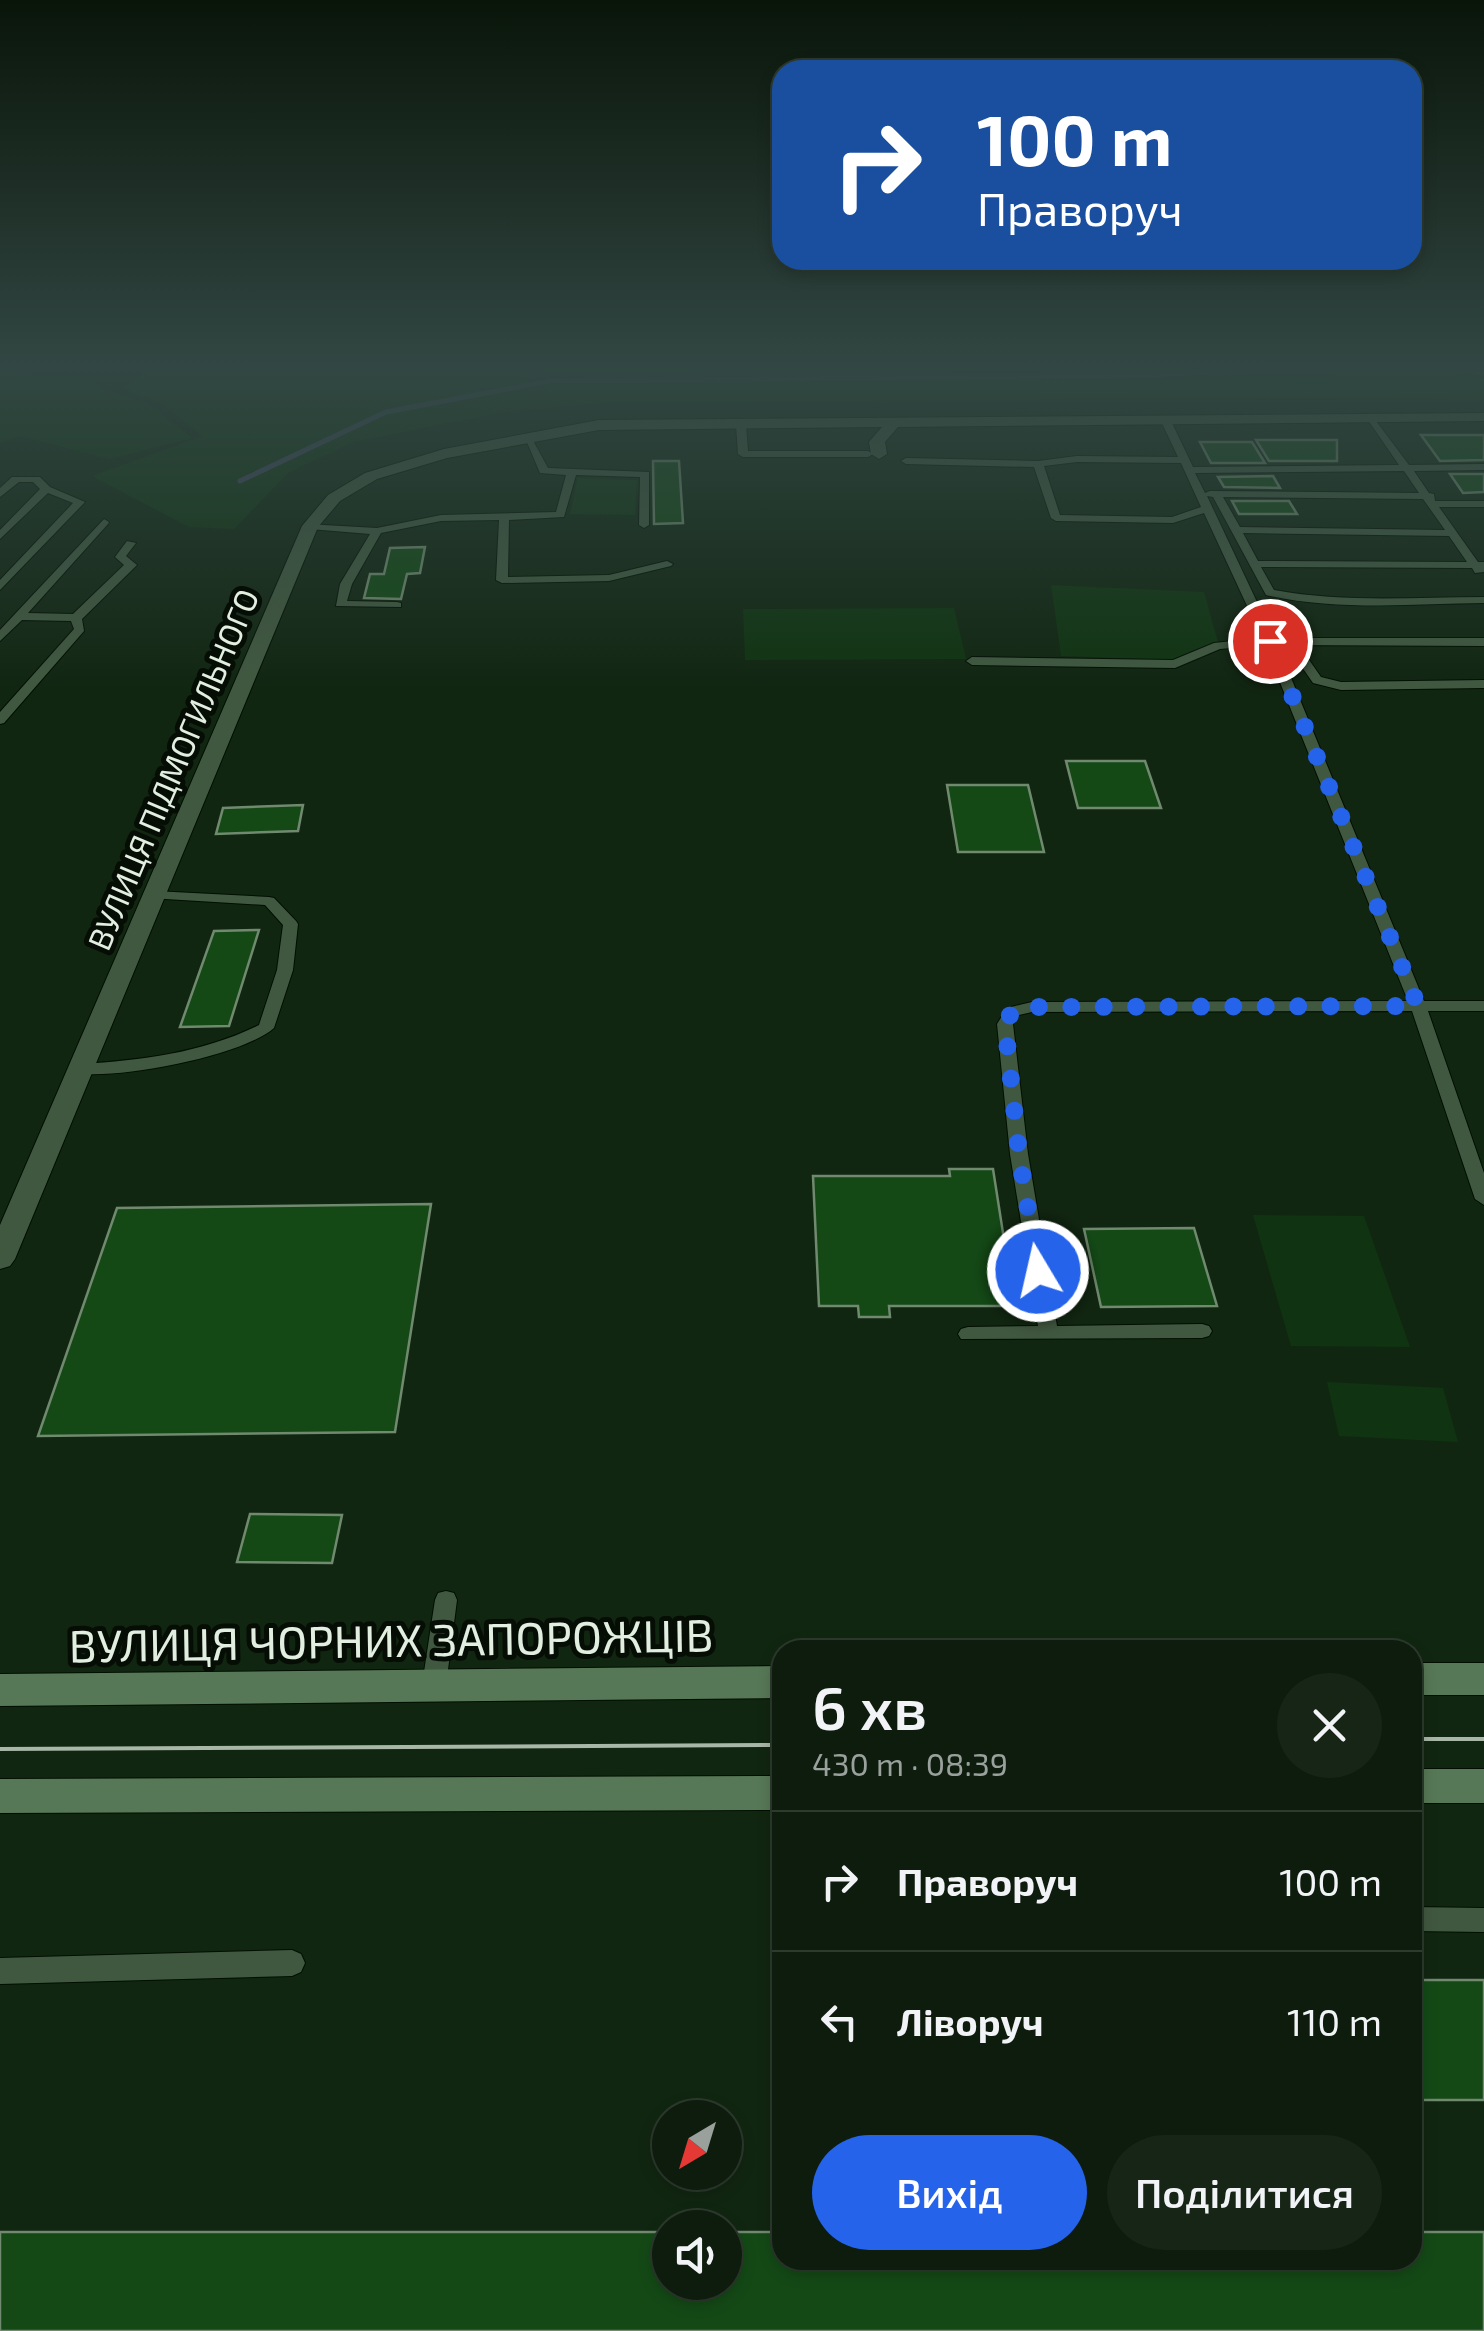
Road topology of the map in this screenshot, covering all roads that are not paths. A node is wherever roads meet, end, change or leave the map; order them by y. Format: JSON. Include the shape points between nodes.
{"nodes":[{"id":1,"x":375,"y":475,"type":"edge"},
{"id":2,"x":571,"y":475,"type":"edge"},
{"id":3,"x":644,"y":475,"type":"edge"},
{"id":4,"x":1042,"y":475,"type":"edge"},
{"id":5,"x":1192,"y":475,"type":"edge"},
{"id":6,"x":1411,"y":475,"type":"edge"},
{"id":7,"x":46,"y":488,"type":"junction"},
{"id":8,"x":0,"y":494,"type":"edge"},
{"id":9,"x":1201,"y":494,"type":"junction"},
{"id":10,"x":1216,"y":494,"type":"junction"},
{"id":11,"x":1432,"y":500,"type":"junction"},
{"id":12,"x":1484,"y":504,"type":"edge"},
{"id":13,"x":1207,"y":508,"type":"junction"},
{"id":14,"x":504,"y":517,"type":"junction"},
{"id":15,"x":104,"y":522,"type":"dead end"},
{"id":16,"x":644,"y":525,"type":"dead end"},
{"id":17,"x":310,"y":526,"type":"junction"},
{"id":18,"x":1236,"y":530,"type":"junction"},
{"id":19,"x":377,"y":531,"type":"junction"},
{"id":20,"x":1452,"y":533,"type":"junction"},
{"id":21,"x":0,"y":536,"type":"edge"},
{"id":22,"x":131,"y":543,"type":"dead end"},
{"id":23,"x":668,"y":564,"type":"dead end"},
{"id":24,"x":1254,"y":564,"type":"junction"},
{"id":25,"x":1479,"y":565,"type":"edge"},
{"id":26,"x":1484,"y":577,"type":"edge"},
{"id":27,"x":0,"y":587,"type":"edge"},
{"id":28,"x":1484,"y":600,"type":"edge"},
{"id":29,"x":397,"y":605,"type":"dead end"},
{"id":30,"x":18,"y":616,"type":"junction"},
{"id":31,"x":76,"y":618,"type":"junction"},
{"id":32,"x":0,"y":636,"type":"edge"},
{"id":33,"x":1270,"y":641,"type":"junction"},
{"id":34,"x":1484,"y":642,"type":"edge"},
{"id":35,"x":972,"y":661,"type":"dead end"},
{"id":36,"x":1484,"y":684,"type":"edge"},
{"id":37,"x":0,"y":720,"type":"edge"},
{"id":38,"x":154,"y":895,"type":"junction"},
{"id":39,"x":1418,"y":1006,"type":"junction"},
{"id":40,"x":1484,"y":1006,"type":"edge"},
{"id":41,"x":80,"y":1069,"type":"junction"},
{"id":42,"x":1484,"y":1199,"type":"edge"},
{"id":43,"x":0,"y":1259,"type":"edge"},
{"id":44,"x":1202,"y":1331,"type":"dead end"},
{"id":45,"x":1049,"y":1333,"type":"junction"},
{"id":46,"x":968,"y":1334,"type":"dead end"},
{"id":47,"x":446,"y":1600,"type":"dead end"},
{"id":48,"x":1422,"y":1679,"type":"edge"},
{"id":49,"x":1484,"y":1679,"type":"edge"},
{"id":50,"x":772,"y":1682,"type":"edge"},
{"id":51,"x":434,"y":1685,"type":"junction"},
{"id":52,"x":0,"y":1690,"type":"edge"},
{"id":53,"x":1422,"y":1786,"type":"edge"},
{"id":54,"x":1484,"y":1786,"type":"edge"},
{"id":55,"x":772,"y":1793,"type":"edge"},
{"id":56,"x":0,"y":1796,"type":"edge"},
{"id":57,"x":1422,"y":1920,"type":"edge"},
{"id":58,"x":1484,"y":1920,"type":"edge"},
{"id":59,"x":292,"y":1963,"type":"dead end"},
{"id":60,"x":0,"y":1971,"type":"edge"}],
"edges":[{"from":1,"to":17,"type":"street","name":"ВУЛИЦЯ ПІДМОГИЛЬНОГО","via":[[334,498]]},
{"from":2,"to":14,"type":"lane","via":[[560,515]]},
{"from":3,"to":16,"type":"lane"},
{"from":4,"to":13,"type":"lane","via":[[1056,518],[1173,520]]},
{"from":5,"to":9,"type":"lane"},
{"from":6,"to":11,"type":"lane"},
{"from":7,"to":8,"type":"lane","via":[[36,479],[16,479]]},
{"from":7,"to":21,"type":"lane"},
{"from":7,"to":27,"type":"lane","via":[[80,502]]},
{"from":9,"to":10,"type":"lane"},
{"from":9,"to":13,"type":"lane"},
{"from":10,"to":11,"type":"lane"},
{"from":10,"to":18,"type":"lane"},
{"from":11,"to":12,"type":"lane"},
{"from":11,"to":20,"type":"lane"},
{"from":13,"to":33,"type":"lane"},
{"from":14,"to":19,"type":"lane","via":[[441,518]]},
{"from":14,"to":23,"type":"lane","via":[[502,580],[609,578]]},
{"from":15,"to":30,"type":"lane"},
{"from":17,"to":19,"type":"lane"},
{"from":17,"to":38,"type":"street","name":"ВУЛИЦЯ ПІДМОГИЛЬНОГО"},
{"from":18,"to":20,"type":"lane"},
{"from":18,"to":24,"type":"lane"},
{"from":19,"to":29,"type":"lane","via":[[340,604]]},
{"from":20,"to":25,"type":"lane"},
{"from":22,"to":31,"type":"lane","via":[[120,557],[131,565]]},
{"from":24,"to":25,"type":"lane"},
{"from":24,"to":28,"type":"lane","via":[[1270,593],[1302,599]]},
{"from":25,"to":26,"type":"lane"},
{"from":30,"to":31,"type":"lane"},
{"from":30,"to":32,"type":"lane"},
{"from":31,"to":37,"type":"lane","via":[[80,629]]},
{"from":33,"to":34,"type":"lane"},
{"from":33,"to":35,"type":"lane","via":[[1218,646],[1175,664]]},
{"from":33,"to":36,"type":"lane","via":[[1301,656],[1316,680],[1341,686]]},
{"from":33,"to":39,"type":"lane"},
{"from":38,"to":41,"type":"street","name":"ВУЛИЦЯ ПІДМОГИЛЬНОГО"},
{"from":38,"to":41,"type":"lane","via":[[269,901],[291,924],[266,1028],[233,1046]]},
{"from":39,"to":40,"type":"lane"},
{"from":39,"to":42,"type":"lane"},
{"from":39,"to":45,"type":"lane","via":[[1032,1007],[1006,1016],[1019,1154]]},
{"from":41,"to":43,"type":"street","name":"ВУЛИЦЯ ПІДМОГИЛЬНОГО"},
{"from":44,"to":45,"type":"lane"},
{"from":45,"to":46,"type":"lane"},
{"from":47,"to":51,"type":"lane"},
{"from":48,"to":49,"type":"main road"},
{"from":50,"to":51,"type":"main road","name":"ВУЛИЦЯ ЧОРНИХ ЗАПОРОЖЦІВ"},
{"from":51,"to":52,"type":"main road","name":"ВУЛИЦЯ ЧОРНИХ ЗАПОРОЖЦІВ"},
{"from":53,"to":54,"type":"main road"},
{"from":55,"to":56,"type":"main road"},
{"from":57,"to":58,"type":"lane"},
{"from":59,"to":60,"type":"lane"}]}
